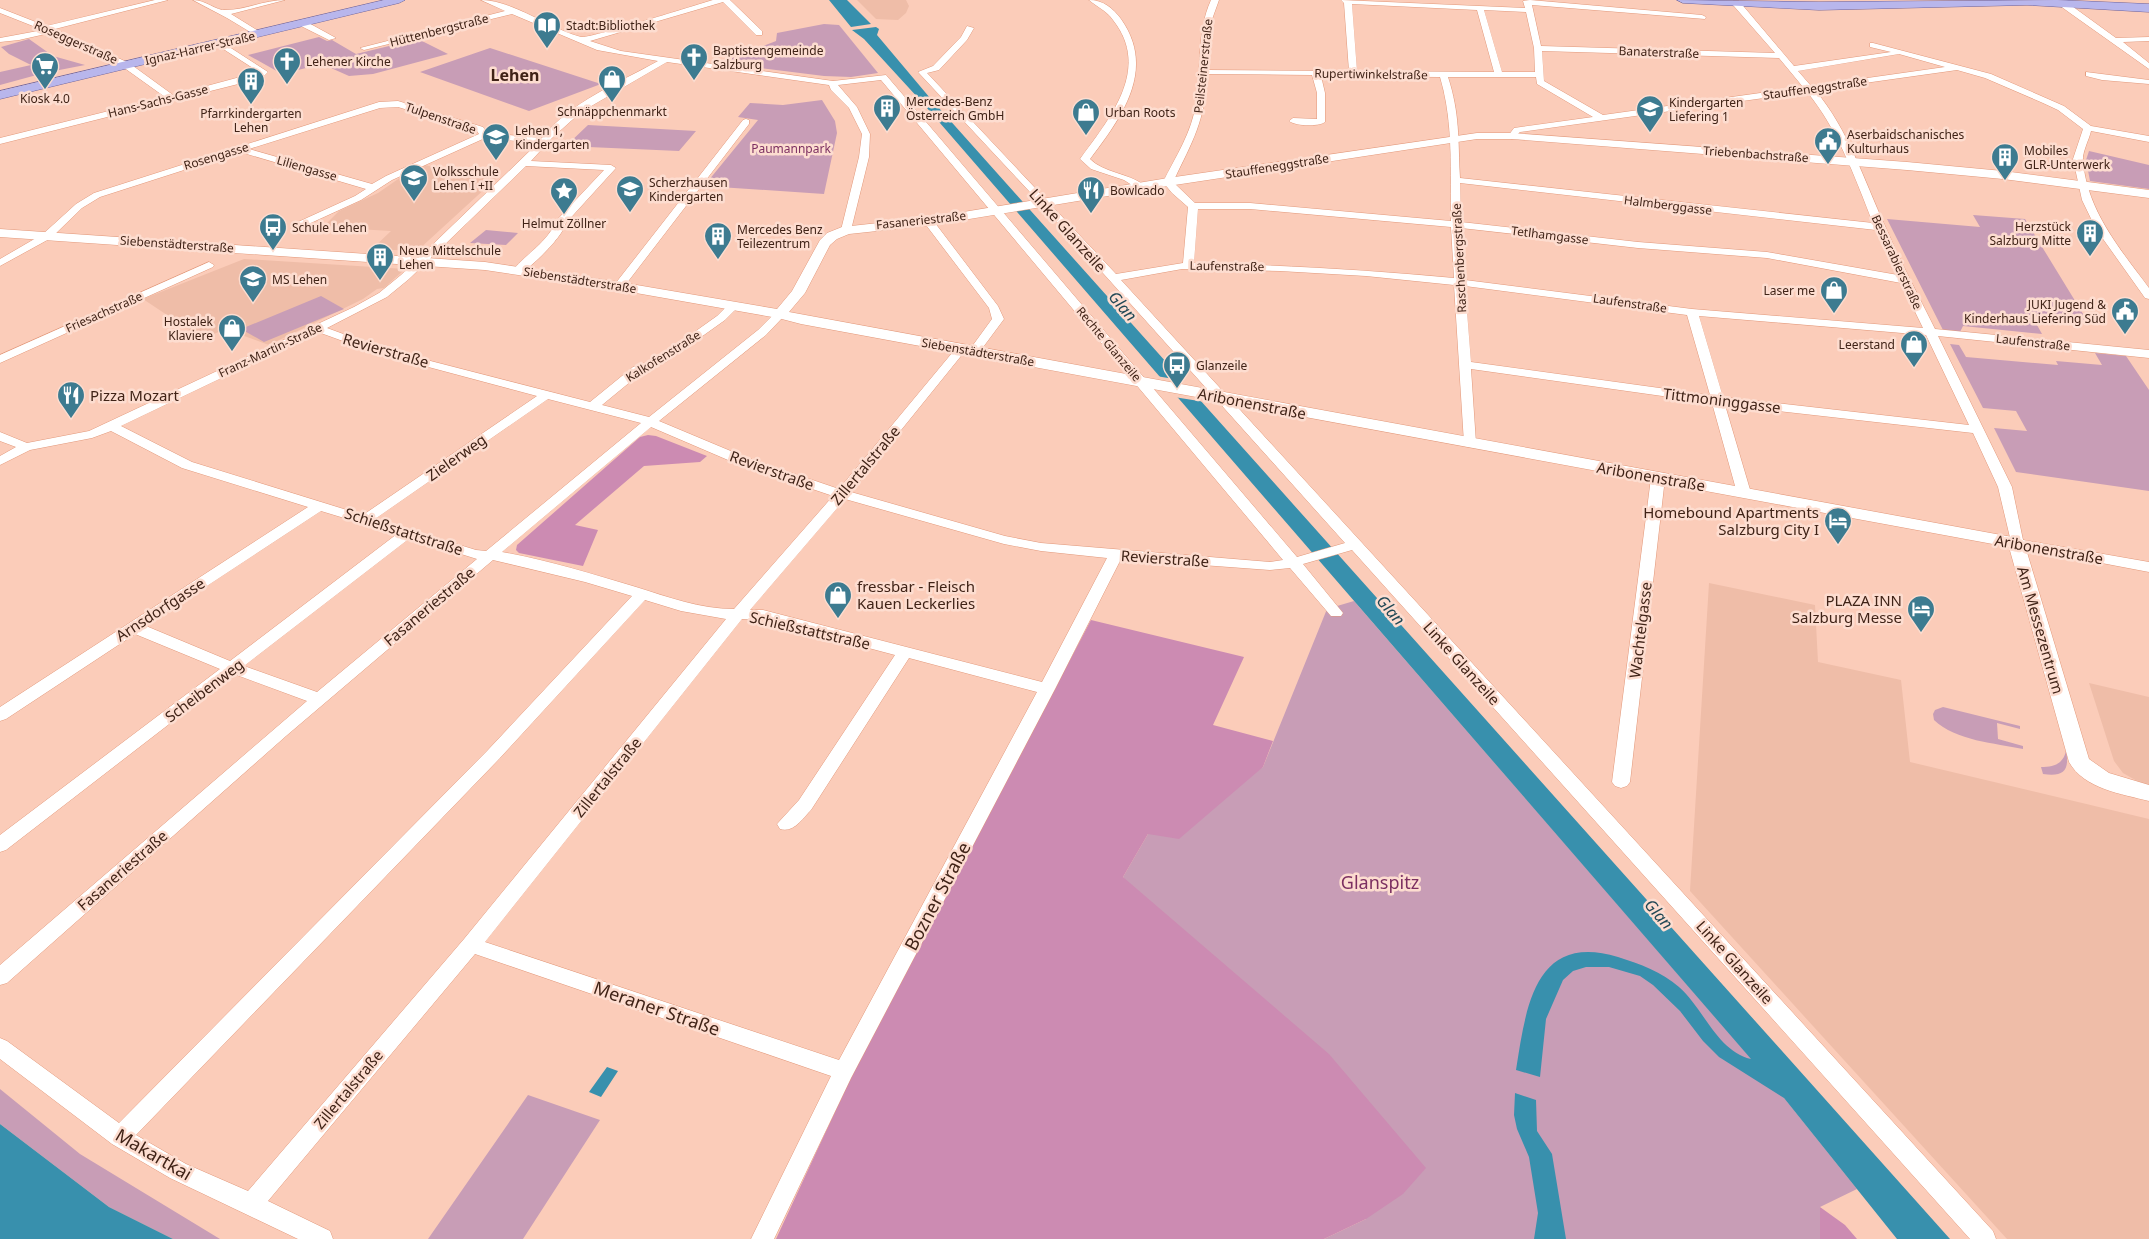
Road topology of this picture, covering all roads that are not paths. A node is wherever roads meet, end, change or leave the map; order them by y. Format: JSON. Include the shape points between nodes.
{"nodes":[{"id":1,"x":164,"y":0,"type":"edge"},
{"id":2,"x":197,"y":0,"type":"edge"},
{"id":3,"x":281,"y":0,"type":"edge"},
{"id":4,"x":399,"y":0,"type":"edge"},
{"id":5,"x":485,"y":0,"type":"edge"},
{"id":6,"x":721,"y":0,"type":"edge"},
{"id":7,"x":726,"y":0,"type":"edge"},
{"id":8,"x":1094,"y":0,"type":"edge"},
{"id":9,"x":1215,"y":0,"type":"edge"},
{"id":10,"x":1683,"y":0,"type":"edge"},
{"id":11,"x":1346,"y":1,"type":"edge"},
{"id":12,"x":2052,"y":2,"type":"edge"},
{"id":13,"x":1527,"y":4,"type":"edge"},
{"id":14,"x":1736,"y":4,"type":"junction"},
{"id":15,"x":2139,"y":7,"type":"edge"},
{"id":16,"x":1480,"y":8,"type":"junction"},
{"id":17,"x":0,"y":10,"type":"edge"},
{"id":18,"x":514,"y":11,"type":"junction"},
{"id":19,"x":225,"y":14,"type":"junction"},
{"id":20,"x":1702,"y":17,"type":"dead end"},
{"id":21,"x":302,"y":23,"type":"junction"},
{"id":22,"x":970,"y":28,"type":"dead end"},
{"id":23,"x":50,"y":29,"type":"junction"},
{"id":24,"x":759,"y":33,"type":"dead end"},
{"id":25,"x":257,"y":34,"type":"junction"},
{"id":26,"x":332,"y":38,"type":"dead end"},
{"id":27,"x":2149,"y":39,"type":"edge"},
{"id":28,"x":0,"y":40,"type":"edge"},
{"id":29,"x":584,"y":40,"type":"junction"},
{"id":30,"x":2113,"y":40,"type":"junction"},
{"id":31,"x":220,"y":43,"type":"junction"},
{"id":32,"x":1873,"y":45,"type":"dead end"},
{"id":33,"x":364,"y":48,"type":"dead end"},
{"id":34,"x":1538,"y":48,"type":"junction"},
{"id":35,"x":1900,"y":53,"type":"junction"},
{"id":36,"x":1780,"y":56,"type":"junction"},
{"id":37,"x":665,"y":60,"type":"junction"},
{"id":38,"x":126,"y":65,"type":"junction"},
{"id":39,"x":2149,"y":67,"type":"edge"},
{"id":40,"x":1955,"y":68,"type":"junction"},
{"id":41,"x":1792,"y":69,"type":"junction"},
{"id":42,"x":1203,"y":72,"type":"junction"},
{"id":43,"x":1316,"y":73,"type":"junction"},
{"id":44,"x":1353,"y":74,"type":"junction"},
{"id":45,"x":1443,"y":74,"type":"junction"},
{"id":46,"x":2089,"y":74,"type":"dead end"},
{"id":47,"x":1499,"y":75,"type":"junction"},
{"id":48,"x":1539,"y":76,"type":"junction"},
{"id":49,"x":2149,"y":82,"type":"edge"},
{"id":50,"x":833,"y":83,"type":"junction"},
{"id":51,"x":1810,"y":89,"type":"junction"},
{"id":52,"x":0,"y":95,"type":"edge"},
{"id":53,"x":172,"y":98,"type":"junction"},
{"id":54,"x":398,"y":104,"type":"joint"},
{"id":55,"x":1601,"y":118,"type":"junction"},
{"id":56,"x":1293,"y":121,"type":"dead end"},
{"id":57,"x":746,"y":122,"type":"dead end"},
{"id":58,"x":1556,"y":125,"type":"junction"},
{"id":59,"x":2088,"y":128,"type":"junction"},
{"id":60,"x":484,"y":135,"type":"junction"},
{"id":61,"x":1512,"y":136,"type":"junction"},
{"id":62,"x":1454,"y":139,"type":"junction"},
{"id":63,"x":1556,"y":139,"type":"junction"},
{"id":64,"x":2149,"y":139,"type":"edge"},
{"id":65,"x":543,"y":140,"type":"junction"},
{"id":66,"x":0,"y":141,"type":"edge"},
{"id":67,"x":240,"y":148,"type":"junction"},
{"id":68,"x":1853,"y":161,"type":"junction"},
{"id":69,"x":522,"y":163,"type":"junction"},
{"id":70,"x":1456,"y":180,"type":"junction"},
{"id":71,"x":1168,"y":182,"type":"junction"},
{"id":72,"x":2084,"y":186,"type":"junction"},
{"id":73,"x":1141,"y":187,"type":"junction"},
{"id":74,"x":374,"y":188,"type":"junction"},
{"id":75,"x":2149,"y":194,"type":"edge"},
{"id":76,"x":1040,"y":203,"type":"junction"},
{"id":77,"x":1193,"y":206,"type":"junction"},
{"id":78,"x":996,"y":211,"type":"junction"},
{"id":79,"x":928,"y":221,"type":"junction"},
{"id":80,"x":302,"y":224,"type":"dead end"},
{"id":81,"x":1456,"y":225,"type":"junction"},
{"id":82,"x":1880,"y":227,"type":"junction"},
{"id":83,"x":846,"y":230,"type":"junction"},
{"id":84,"x":0,"y":233,"type":"edge"},
{"id":85,"x":47,"y":236,"type":"junction"},
{"id":86,"x":422,"y":260,"type":"junction"},
{"id":87,"x":0,"y":263,"type":"edge"},
{"id":88,"x":209,"y":265,"type":"dead end"},
{"id":89,"x":1188,"y":266,"type":"junction"},
{"id":90,"x":518,"y":270,"type":"junction"},
{"id":91,"x":1112,"y":278,"type":"junction"},
{"id":92,"x":1905,"y":280,"type":"junction"},
{"id":93,"x":1459,"y":282,"type":"junction"},
{"id":94,"x":619,"y":286,"type":"junction"},
{"id":95,"x":2149,"y":296,"type":"edge"},
{"id":96,"x":733,"y":306,"type":"junction"},
{"id":97,"x":1692,"y":312,"type":"junction"},
{"id":98,"x":780,"y":314,"type":"junction"},
{"id":99,"x":317,"y":328,"type":"junction"},
{"id":100,"x":1930,"y":332,"type":"junction"},
{"id":101,"x":967,"y":350,"type":"junction"},
{"id":102,"x":2149,"y":354,"type":"edge"},
{"id":103,"x":0,"y":358,"type":"edge"},
{"id":104,"x":1465,"y":366,"type":"junction"},
{"id":105,"x":1147,"y":384,"type":"junction"},
{"id":106,"x":547,"y":394,"type":"junction"},
{"id":107,"x":1215,"y":396,"type":"junction"},
{"id":108,"x":1716,"y":400,"type":"junction"},
{"id":109,"x":593,"y":406,"type":"junction"},
{"id":110,"x":651,"y":422,"type":"junction"},
{"id":111,"x":110,"y":426,"type":"junction"},
{"id":112,"x":1979,"y":430,"type":"junction"},
{"id":113,"x":0,"y":436,"type":"edge"},
{"id":114,"x":1470,"y":443,"type":"junction"},
{"id":115,"x":26,"y":447,"type":"junction"},
{"id":116,"x":0,"y":461,"type":"edge"},
{"id":117,"x":1658,"y":478,"type":"junction"},
{"id":118,"x":842,"y":494,"type":"junction"},
{"id":119,"x":1744,"y":494,"type":"junction"},
{"id":120,"x":320,"y":505,"type":"junction"},
{"id":121,"x":366,"y":519,"type":"junction"},
{"id":122,"x":408,"y":533,"type":"junction"},
{"id":123,"x":2017,"y":543,"type":"junction"},
{"id":124,"x":1348,"y":547,"type":"junction"},
{"id":125,"x":1116,"y":554,"type":"junction"},
{"id":126,"x":490,"y":555,"type":"junction"},
{"id":127,"x":1292,"y":563,"type":"junction"},
{"id":128,"x":2149,"y":567,"type":"edge"},
{"id":129,"x":642,"y":595,"type":"junction"},
{"id":130,"x":1336,"y":612,"type":"dead end"},
{"id":131,"x":738,"y":614,"type":"junction"},
{"id":132,"x":133,"y":627,"type":"junction"},
{"id":133,"x":905,"y":652,"type":"junction"},
{"id":134,"x":233,"y":668,"type":"junction"},
{"id":135,"x":1047,"y":689,"type":"junction"},
{"id":136,"x":319,"y":699,"type":"junction"},
{"id":137,"x":0,"y":715,"type":"edge"},
{"id":138,"x":1621,"y":782,"type":"dead end"},
{"id":139,"x":2110,"y":782,"type":"joint"},
{"id":140,"x":2149,"y":793,"type":"edge"},
{"id":141,"x":786,"y":824,"type":"dead end"},
{"id":142,"x":0,"y":845,"type":"edge"},
{"id":143,"x":471,"y":945,"type":"junction"},
{"id":144,"x":0,"y":977,"type":"edge"},
{"id":145,"x":0,"y":1047,"type":"edge"},
{"id":146,"x":844,"y":1071,"type":"junction"},
{"id":147,"x":120,"y":1137,"type":"junction"},
{"id":148,"x":251,"y":1204,"type":"junction"},
{"id":149,"x":322,"y":1239,"type":"edge"},
{"id":150,"x":762,"y":1239,"type":"edge"},
{"id":151,"x":1985,"y":1239,"type":"edge"}],
"edges":[{"from":1,"to":23,"type":"street"},
{"from":2,"to":19,"type":"street"},
{"from":3,"to":19,"type":"street"},
{"from":4,"to":21,"type":"main road","name":"Ignaz-Harrer-Straße"},
{"from":5,"to":18,"type":"street"},
{"from":6,"to":29,"type":"street"},
{"from":7,"to":24,"type":"street"},
{"from":8,"to":73,"type":"street","via":[[1114,15],[1130,43],[1133,64],[1128,94],[1115,121],[1085,159],[1095,168],[1126,176]]},
{"from":9,"to":42,"type":"street","name":"Peilsteinerstraße","via":[[1207,18]]},
{"from":10,"to":14,"type":"main road"},
{"from":11,"to":16,"type":"street"},
{"from":11,"to":44,"type":"street"},
{"from":12,"to":14,"type":"main road"},
{"from":12,"to":15,"type":"main road"},
{"from":12,"to":30,"type":"street"},
{"from":13,"to":16,"type":"street"},
{"from":13,"to":20,"type":"street","via":[[1575,5]]},
{"from":13,"to":34,"type":"street"},
{"from":14,"to":36,"type":"street","name":"Bessarabierstraße"},
{"from":16,"to":47,"type":"street"},
{"from":17,"to":23,"type":"street","name":"Roseggerstraße"},
{"from":18,"to":29,"type":"street"},
{"from":18,"to":33,"type":"street","name":"Hüttenbergstraße"},
{"from":19,"to":25,"type":"street"},
{"from":21,"to":25,"type":"main road","name":"Ignaz-Harrer-Straße"},
{"from":21,"to":26,"type":"street"},
{"from":22,"to":76,"type":"street","name":"Linke Glanzeile","via":[[936,68],[922,72]]},
{"from":23,"to":28,"type":"street"},
{"from":23,"to":38,"type":"street","name":"Roseggerstraße"},
{"from":25,"to":31,"type":"main road","name":"Ignaz-Harrer-Straße"},
{"from":27,"to":30,"type":"street"},
{"from":29,"to":37,"type":"street","via":[[605,50]]},
{"from":30,"to":39,"type":"street"},
{"from":31,"to":38,"type":"main road","name":"Ignaz-Harrer-Straße"},
{"from":31,"to":53,"type":"street","name":"Hans-Sachs-Gasse","via":[[264,72]]},
{"from":32,"to":35,"type":"street"},
{"from":34,"to":36,"type":"street","name":"Banaterstraße"},
{"from":34,"to":48,"type":"street"},
{"from":35,"to":40,"type":"street"},
{"from":35,"to":41,"type":"street"},
{"from":36,"to":41,"type":"street","name":"Bessarabierstraße"},
{"from":37,"to":50,"type":"street"},
{"from":37,"to":65,"type":"street","name":"Franz-Martin-Straße","via":[[577,111]]},
{"from":38,"to":52,"type":"main road","name":"Ignaz-Harrer-Straße"},
{"from":38,"to":53,"type":"street","name":"Roseggerstraße"},
{"from":40,"to":51,"type":"street","name":"Stauffeneggstraße"},
{"from":40,"to":59,"type":"street","via":[[1988,76],[2046,101]]},
{"from":41,"to":51,"type":"street","name":"Bessarabierstraße"},
{"from":42,"to":43,"type":"street","name":"Rupertiwinkelstraße"},
{"from":42,"to":71,"type":"street","name":"Peilsteinerstraße","via":[[1199,115]]},
{"from":43,"to":44,"type":"street","name":"Rupertiwinkelstraße"},
{"from":43,"to":56,"type":"street","via":[[1321,93],[1321,122]]},
{"from":44,"to":45,"type":"street","name":"Rupertiwinkelstraße"},
{"from":45,"to":47,"type":"street","name":"Rupertiwinkelstraße"},
{"from":45,"to":62,"type":"street","name":"Raschenbergstraße","via":[[1454,115]]},
{"from":46,"to":49,"type":"street"},
{"from":47,"to":48,"type":"street","name":"Rupertiwinkelstraße"},
{"from":48,"to":55,"type":"street","via":[[1540,82]]},
{"from":50,"to":78,"type":"street","name":"Rechte Glanzeile","via":[[882,77]]},
{"from":50,"to":83,"type":"street","via":[[853,107],[866,134],[864,158]]},
{"from":51,"to":55,"type":"street","name":"Stauffeneggstraße"},
{"from":51,"to":68,"type":"street","name":"Bessarabierstraße"},
{"from":53,"to":66,"type":"street","name":"Hans-Sachs-Gasse"},
{"from":54,"to":60,"type":"street","name":"Tulpenstraße","via":[[480,129]]},
{"from":54,"to":67,"type":"street","name":"Rosengasse","via":[[379,105]]},
{"from":55,"to":58,"type":"street","name":"Stauffeneggstraße"},
{"from":57,"to":94,"type":"street"},
{"from":58,"to":61,"type":"street","name":"Stauffeneggstraße","via":[[1517,130]]},
{"from":58,"to":63,"type":"street","via":[[1548,130]]},
{"from":59,"to":64,"type":"street"},
{"from":59,"to":72,"type":"street","via":[[2078,159]]},
{"from":60,"to":65,"type":"street","name":"Tulpenstraße"},
{"from":60,"to":74,"type":"street"},
{"from":61,"to":62,"type":"street","name":"Stauffeneggstraße"},
{"from":61,"to":63,"type":"street","name":"Triebenbachstraße"},
{"from":62,"to":70,"type":"street","name":"Raschenbergstraße"},
{"from":62,"to":71,"type":"street","name":"Stauffeneggstraße"},
{"from":63,"to":68,"type":"street","name":"Triebenbachstraße"},
{"from":65,"to":69,"type":"street","name":"Franz-Martin-Straße"},
{"from":67,"to":74,"type":"street","name":"Liliengasse"},
{"from":67,"to":85,"type":"street","name":"Rosengasse","via":[[97,196],[79,206]]},
{"from":68,"to":72,"type":"street","name":"Triebenbachstraße"},
{"from":68,"to":82,"type":"street","name":"Bessarabierstraße"},
{"from":69,"to":86,"type":"street","name":"Franz-Martin-Straße"},
{"from":69,"to":90,"type":"street","via":[[611,168],[560,223],[560,228],[533,258]]},
{"from":70,"to":81,"type":"street","name":"Raschenbergstraße"},
{"from":70,"to":82,"type":"street","name":"Halmberggasse"},
{"from":71,"to":73,"type":"street","name":"Stauffeneggstraße"},
{"from":71,"to":77,"type":"street"},
{"from":72,"to":75,"type":"street","name":"Triebenbachstraße"},
{"from":72,"to":95,"type":"street","via":[[2087,200],[2102,230]]},
{"from":73,"to":76,"type":"street","name":"Stauffeneggstraße"},
{"from":74,"to":80,"type":"street"},
{"from":76,"to":78,"type":"street","name":"Stauffeneggstraße"},
{"from":76,"to":91,"type":"street","name":"Linke Glanzeile"},
{"from":77,"to":81,"type":"street","name":"Tetlhamgasse","via":[[1250,206]]},
{"from":77,"to":89,"type":"street"},
{"from":78,"to":79,"type":"street","name":"Fasaneriestraße"},
{"from":78,"to":105,"type":"street","name":"Rechte Glanzeile"},
{"from":79,"to":83,"type":"street","name":"Fasaneriestraße"},
{"from":79,"to":101,"type":"street","name":"Zillertalstraße","via":[[994,308],[998,319]]},
{"from":81,"to":92,"type":"street","name":"Tetlhamgasse","via":[[1767,255]]},
{"from":81,"to":93,"type":"street","name":"Raschenbergstraße"},
{"from":82,"to":92,"type":"street","name":"Bessarabierstraße"},
{"from":83,"to":98,"type":"street","name":"Fasaneriestraße","via":[[825,243],[798,293]]},
{"from":84,"to":85,"type":"street","name":"Siebenstädterstraße"},
{"from":85,"to":86,"type":"street","name":"Siebenstädterstraße"},
{"from":85,"to":87,"type":"street","name":"Rosengasse"},
{"from":86,"to":90,"type":"street","name":"Siebenstädterstraße"},
{"from":86,"to":99,"type":"street","name":"Franz-Martin-Straße","via":[[383,295]]},
{"from":88,"to":103,"type":"street","name":"Friesachstraße"},
{"from":89,"to":91,"type":"street","name":"Laufenstraße"},
{"from":89,"to":93,"type":"street","name":"Laufenstraße","via":[[1280,268]]},
{"from":90,"to":94,"type":"street","name":"Siebenstädterstraße"},
{"from":91,"to":107,"type":"street","name":"Linke Glanzeile"},
{"from":92,"to":100,"type":"street","name":"Bessarabierstraße"},
{"from":93,"to":97,"type":"street","name":"Laufenstraße"},
{"from":93,"to":104,"type":"street","name":"Raschenbergstraße"},
{"from":94,"to":96,"type":"street","name":"Siebenstädterstraße"},
{"from":96,"to":98,"type":"street","name":"Siebenstädterstraße"},
{"from":96,"to":109,"type":"street","name":"Kalkofenstraße","via":[[718,321],[662,360],[638,370]]},
{"from":97,"to":100,"type":"street","name":"Laufenstraße"},
{"from":97,"to":108,"type":"street"},
{"from":98,"to":101,"type":"street","name":"Siebenstädterstraße"},
{"from":98,"to":110,"type":"street","name":"Fasaneriestraße","via":[[769,328]]},
{"from":99,"to":106,"type":"street","name":"Revierstraße","via":[[380,351]]},
{"from":99,"to":111,"type":"street","name":"Franz-Martin-Straße"},
{"from":100,"to":102,"type":"street","name":"Laufenstraße"},
{"from":100,"to":112,"type":"street","name":"Bessarabierstraße"},
{"from":101,"to":105,"type":"street","name":"Siebenstädterstraße"},
{"from":101,"to":118,"type":"street","name":"Zillertalstraße"},
{"from":104,"to":108,"type":"street","name":"Tittmoninggasse"},
{"from":104,"to":114,"type":"street","name":"Raschenbergstraße"},
{"from":105,"to":107,"type":"street","name":"Aribonenstraße"},
{"from":105,"to":127,"type":"street","name":"Rechte Glanzeile"},
{"from":106,"to":109,"type":"street","name":"Revierstraße"},
{"from":106,"to":121,"type":"street","name":"Zielerweg"},
{"from":107,"to":114,"type":"street","name":"Aribonenstraße"},
{"from":107,"to":124,"type":"street","name":"Linke Glanzeile"},
{"from":108,"to":112,"type":"street","name":"Tittmoninggasse"},
{"from":108,"to":119,"type":"street"},
{"from":109,"to":110,"type":"street","name":"Revierstraße"},
{"from":110,"to":118,"type":"street","name":"Revierstraße","via":[[740,460]]},
{"from":110,"to":126,"type":"street","name":"Fasaneriestraße"},
{"from":111,"to":115,"type":"street","via":[[92,434]]},
{"from":111,"to":120,"type":"street","name":"Schießstattstraße","via":[[187,465]]},
{"from":112,"to":123,"type":"street","name":"Bessarabierstraße","via":[[2005,487]]},
{"from":113,"to":115,"type":"street"},
{"from":114,"to":117,"type":"street","name":"Aribonenstraße"},
{"from":115,"to":116,"type":"street"},
{"from":117,"to":119,"type":"street","name":"Aribonenstraße"},
{"from":117,"to":138,"type":"street","name":"Wachtelgasse"},
{"from":118,"to":125,"type":"street","name":"Revierstraße","via":[[1020,544]]},
{"from":118,"to":131,"type":"street","name":"Zillertalstraße"},
{"from":119,"to":123,"type":"street","name":"Aribonenstraße"},
{"from":120,"to":121,"type":"street","name":"Schießstattstraße"},
{"from":120,"to":132,"type":"street","name":"Arnsdorfgasse"},
{"from":121,"to":122,"type":"street","name":"Schießstattstraße"},
{"from":122,"to":126,"type":"street","name":"Schießstattstraße","via":[[475,554]]},
{"from":122,"to":134,"type":"street","name":"Scheibenweg"},
{"from":123,"to":128,"type":"street","name":"Aribonenstraße"},
{"from":123,"to":139,"type":"street","name":"Am Messezentrum","via":[[2079,762],[2084,769]]},
{"from":124,"to":127,"type":"street","name":"Revierstraße"},
{"from":124,"to":151,"type":"street","name":"Linke Glanzeile"},
{"from":125,"to":127,"type":"street","name":"Revierstraße","via":[[1270,566]]},
{"from":125,"to":135,"type":"street","name":"Bozner Straße"},
{"from":126,"to":129,"type":"street","name":"Schießstattstraße","via":[[589,578]]},
{"from":126,"to":136,"type":"street","name":"Fasaneriestraße"},
{"from":127,"to":130,"type":"street","name":"Rechte Glanzeile"},
{"from":129,"to":131,"type":"street","name":"Schießstattstraße","via":[[719,614]]},
{"from":129,"to":147,"type":"street","via":[[493,755]]},
{"from":131,"to":133,"type":"street","name":"Schießstattstraße","via":[[762,616]]},
{"from":131,"to":143,"type":"street","name":"Zillertalstraße"},
{"from":132,"to":134,"type":"street"},
{"from":132,"to":137,"type":"street","name":"Arnsdorfgasse"},
{"from":133,"to":135,"type":"street","name":"Schießstattstraße"},
{"from":133,"to":141,"type":"street","via":[[805,805]]},
{"from":134,"to":136,"type":"street"},
{"from":134,"to":142,"type":"street","name":"Scheibenweg"},
{"from":135,"to":146,"type":"street","name":"Bozner Straße"},
{"from":136,"to":144,"type":"street","name":"Fasaneriestraße"},
{"from":139,"to":140,"type":"street","name":"Am Messezentrum"},
{"from":143,"to":146,"type":"street","name":"Meraner Straße"},
{"from":143,"to":148,"type":"street","name":"Zillertalstraße"},
{"from":145,"to":147,"type":"street","name":"Makartkai"},
{"from":146,"to":150,"type":"street","name":"Bozner Straße"},
{"from":147,"to":148,"type":"street","name":"Makartkai","via":[[178,1172]]},
{"from":148,"to":149,"type":"street","name":"Makartkai"}]}
